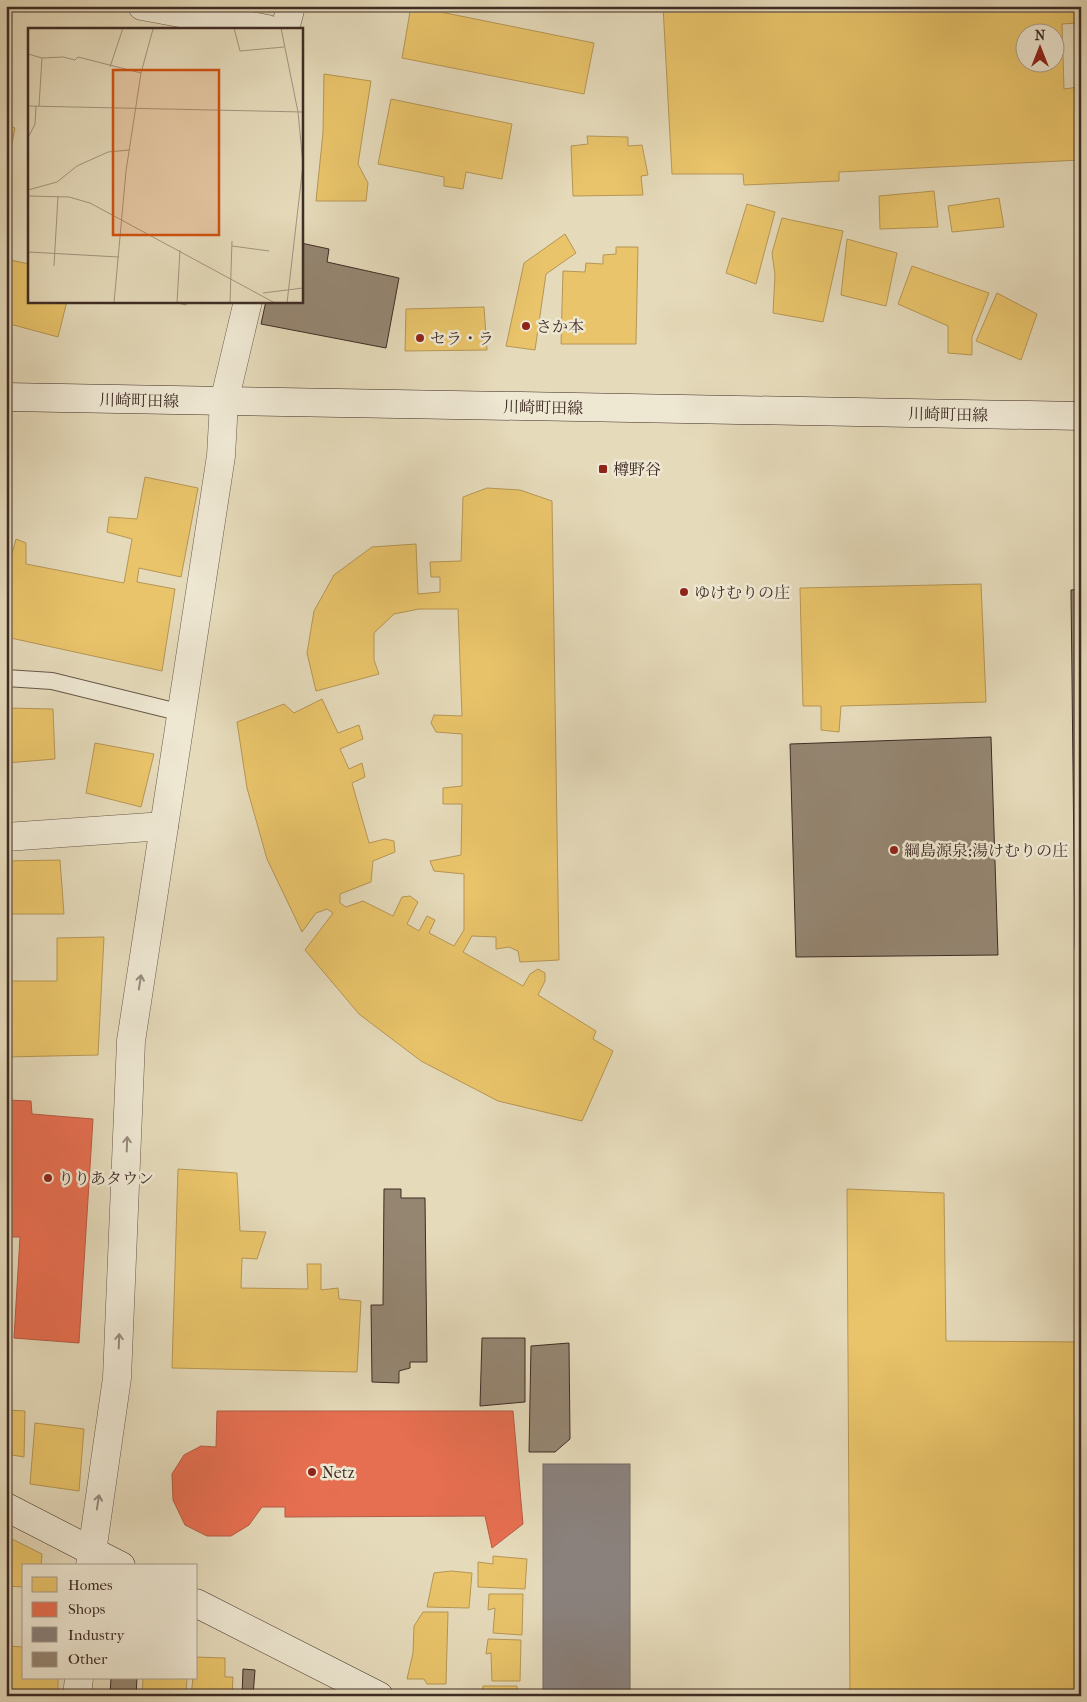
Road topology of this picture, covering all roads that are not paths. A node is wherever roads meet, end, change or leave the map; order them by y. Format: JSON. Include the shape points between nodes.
{"nodes":[{"id":1,"x":142,"y":6,"type":"edge"},
{"id":2,"x":291,"y":6,"type":"edge"},
{"id":3,"x":262,"y":28,"type":"edge"},
{"id":4,"x":285,"y":28,"type":"edge"},
{"id":5,"x":248,"y":302,"type":"edge"},
{"id":6,"x":6,"y":397,"type":"edge"},
{"id":7,"x":224,"y":402,"type":"junction"},
{"id":8,"x":1081,"y":416,"type":"edge"},
{"id":9,"x":6,"y":678,"type":"edge"},
{"id":10,"x":182,"y":713,"type":"junction"},
{"id":11,"x":164,"y":826,"type":"junction"},
{"id":12,"x":6,"y":837,"type":"edge"},
{"id":13,"x":6,"y":1507,"type":"edge"},
{"id":14,"x":91,"y":1558,"type":"edge"},
{"id":15,"x":114,"y":1564,"type":"edge"},
{"id":16,"x":198,"y":1604,"type":"edge"},
{"id":17,"x":79,"y":1680,"type":"edge"},
{"id":18,"x":77,"y":1696,"type":"edge"},
{"id":19,"x":379,"y":1696,"type":"edge"}],
"edges":[{"from":1,"to":3,"type":"street"},
{"from":2,"to":4,"type":"street"},
{"from":5,"to":7,"type":"street"},
{"from":6,"to":7,"type":"street","name":"川崎町田線"},
{"from":7,"to":8,"type":"street","name":"川崎町田線"},
{"from":7,"to":10,"type":"street","via":[[221,456]]},
{"from":9,"to":10,"type":"lane","via":[[52,681]]},
{"from":10,"to":11,"type":"street"},
{"from":11,"to":12,"type":"street"},
{"from":14,"to":11,"type":"street","one_way":true,"via":[[117,1378],[131,1041]]},
{"from":13,"to":14,"type":"street"},
{"from":14,"to":15,"type":"street"},
{"from":16,"to":19,"type":"street"},
{"from":17,"to":18,"type":"street"}]}
